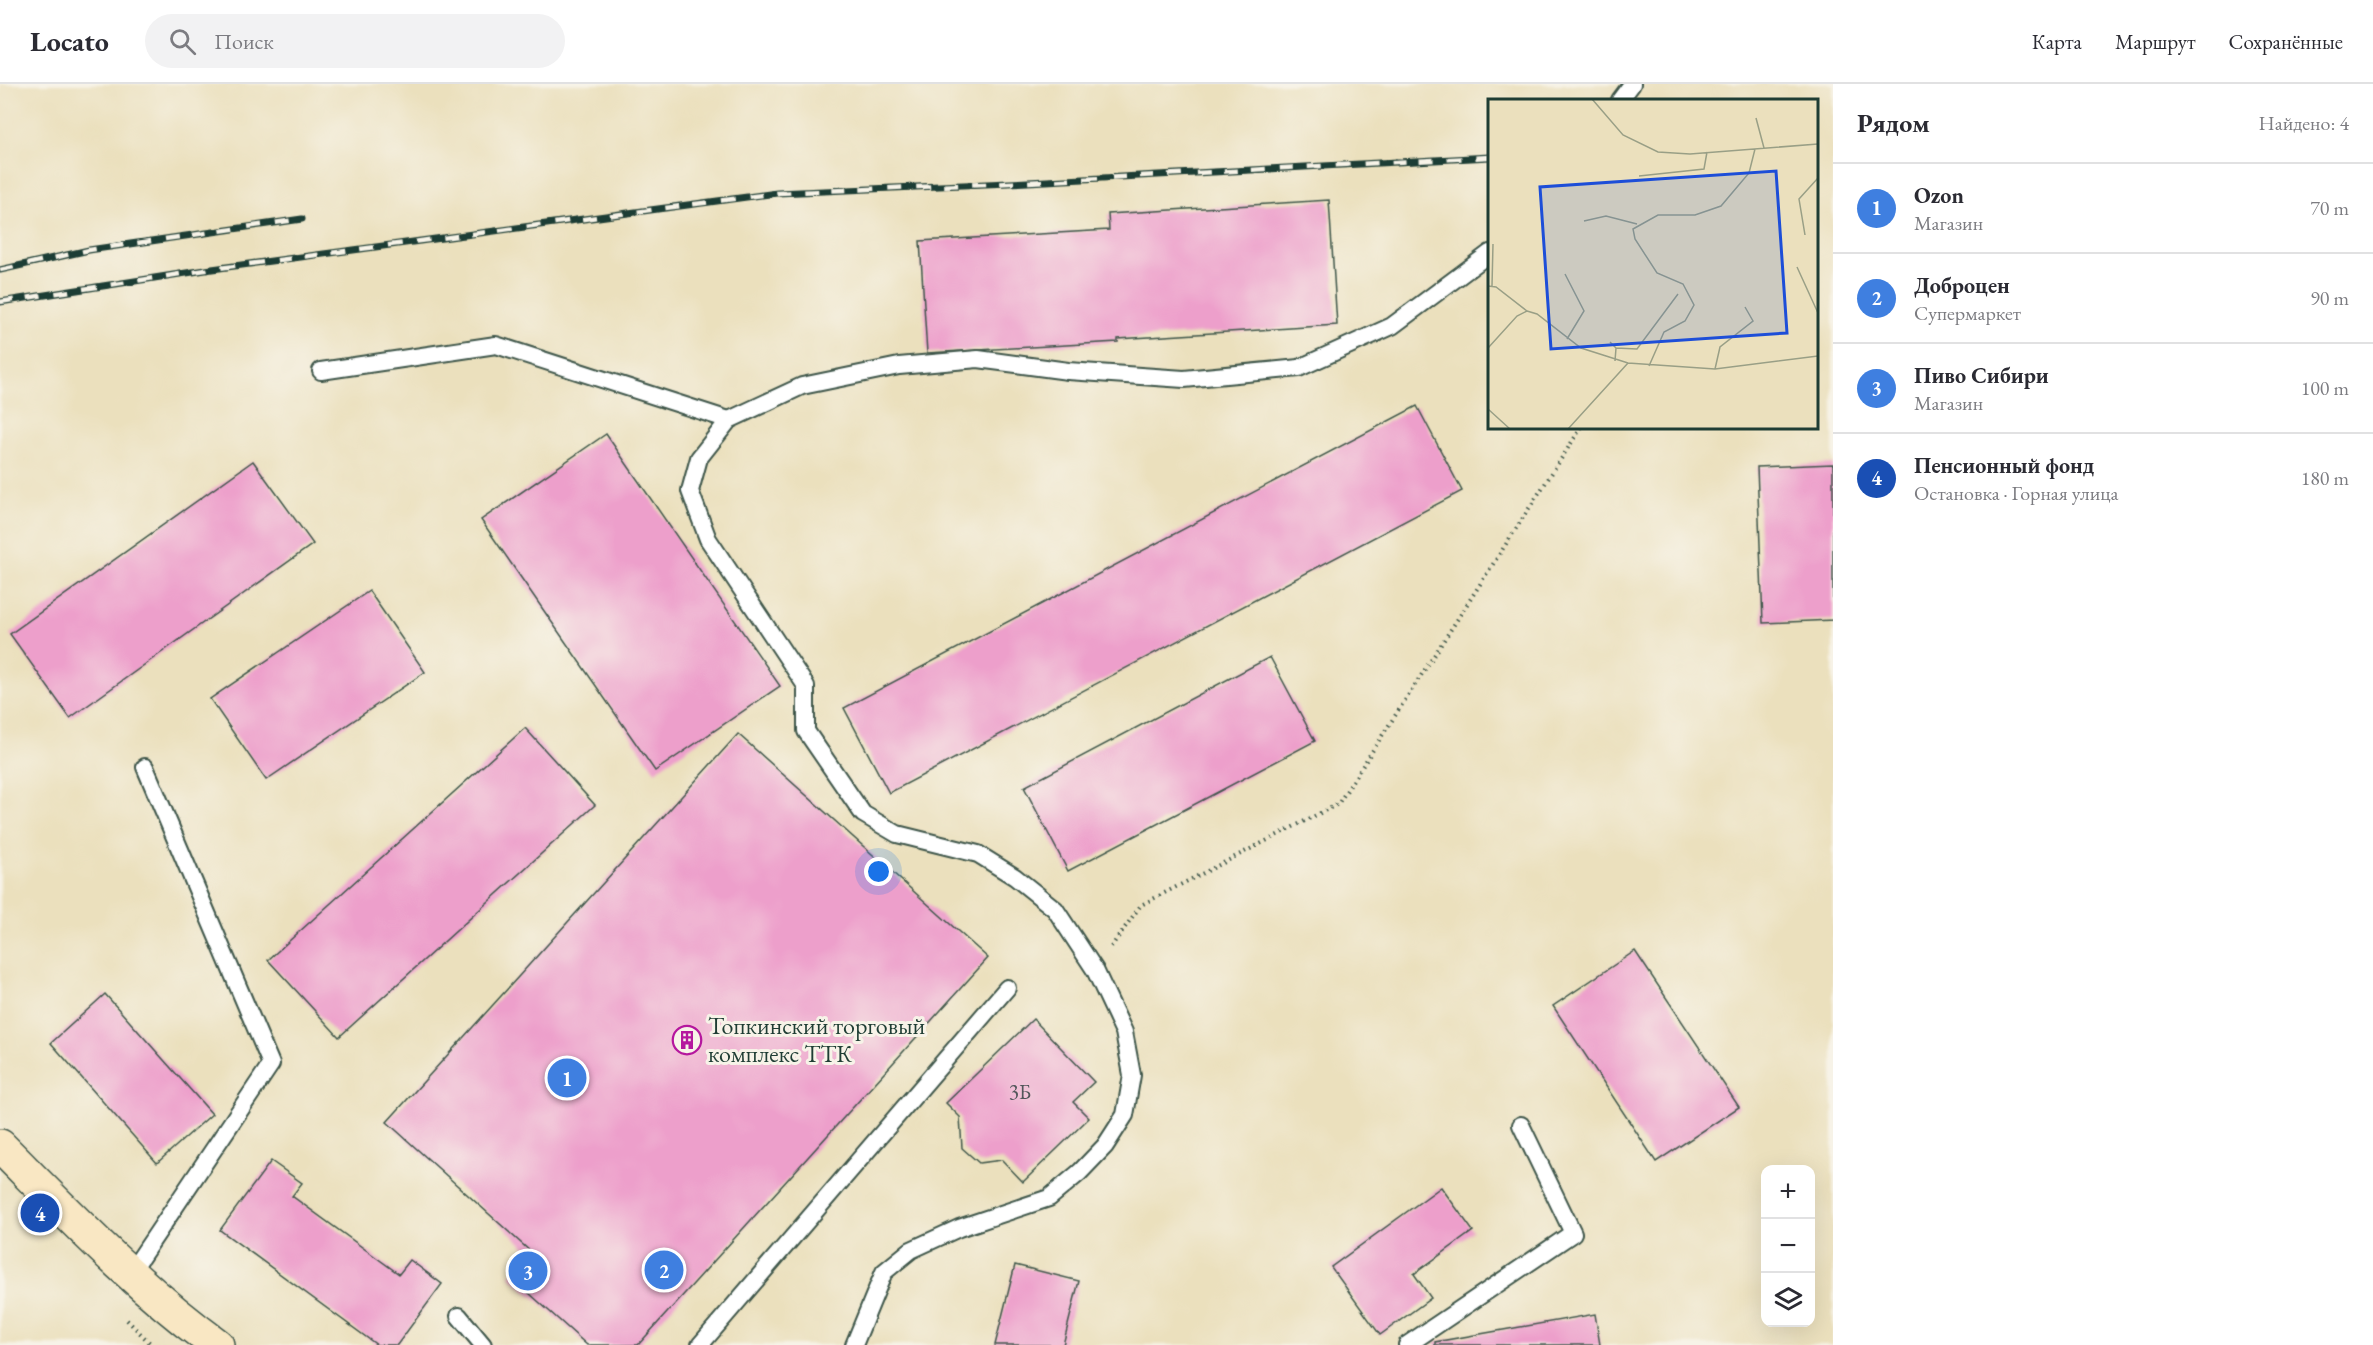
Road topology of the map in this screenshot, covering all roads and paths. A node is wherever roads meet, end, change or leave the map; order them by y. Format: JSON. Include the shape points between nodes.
{"nodes":[{"id":1,"x":1632,"y":84,"type":"edge"},
{"id":2,"x":1621,"y":99,"type":"edge"},
{"id":3,"x":1488,"y":254,"type":"edge"},
{"id":4,"x":321,"y":372,"type":"dead end"},
{"id":5,"x":729,"y":420,"type":"junction"},
{"id":6,"x":1580,"y":429,"type":"edge"},
{"id":7,"x":145,"y":767,"type":"dead end"},
{"id":8,"x":1095,"y":970,"type":"junction"},
{"id":9,"x":1007,"y":988,"type":"dead end"},
{"id":10,"x":1521,"y":1125,"type":"dead end"},
{"id":11,"x":0,"y":1146,"type":"edge"},
{"id":12,"x":129,"y":1275,"type":"junction"},
{"id":13,"x":459,"y":1316,"type":"dead end"},
{"id":14,"x":217,"y":1345,"type":"edge"},
{"id":15,"x":483,"y":1345,"type":"edge"},
{"id":16,"x":700,"y":1345,"type":"edge"},
{"id":17,"x":854,"y":1345,"type":"edge"},
{"id":18,"x":1407,"y":1345,"type":"edge"}],
"edges":[{"from":1,"to":2,"type":"lane"},
{"from":3,"to":5,"type":"lane","via":[[1392,326],[1299,368],[1185,379],[1068,371],[978,359],[899,366],[802,386]]},
{"from":4,"to":5,"type":"lane","via":[[496,345]]},
{"from":5,"to":8,"type":"lane","via":[[699,458],[690,492],[708,539],[806,686],[806,731],[863,814],[897,834],[978,854],[1016,877],[1055,909]]},
{"from":6,"to":8,"type":"path","via":[[1338,804],[1141,905]]},
{"from":7,"to":12,"type":"lane","via":[[271,1064]]},
{"from":8,"to":17,"type":"lane","via":[[1125,1032],[1132,1075],[1125,1115],[1105,1146],[1049,1198],[959,1228],[911,1250],[884,1272]]},
{"from":9,"to":16,"type":"lane"},
{"from":10,"to":18,"type":"lane","via":[[1573,1233]]},
{"from":11,"to":12,"type":"street"},
{"from":12,"to":14,"type":"street"},
{"from":13,"to":15,"type":"lane"}]}
